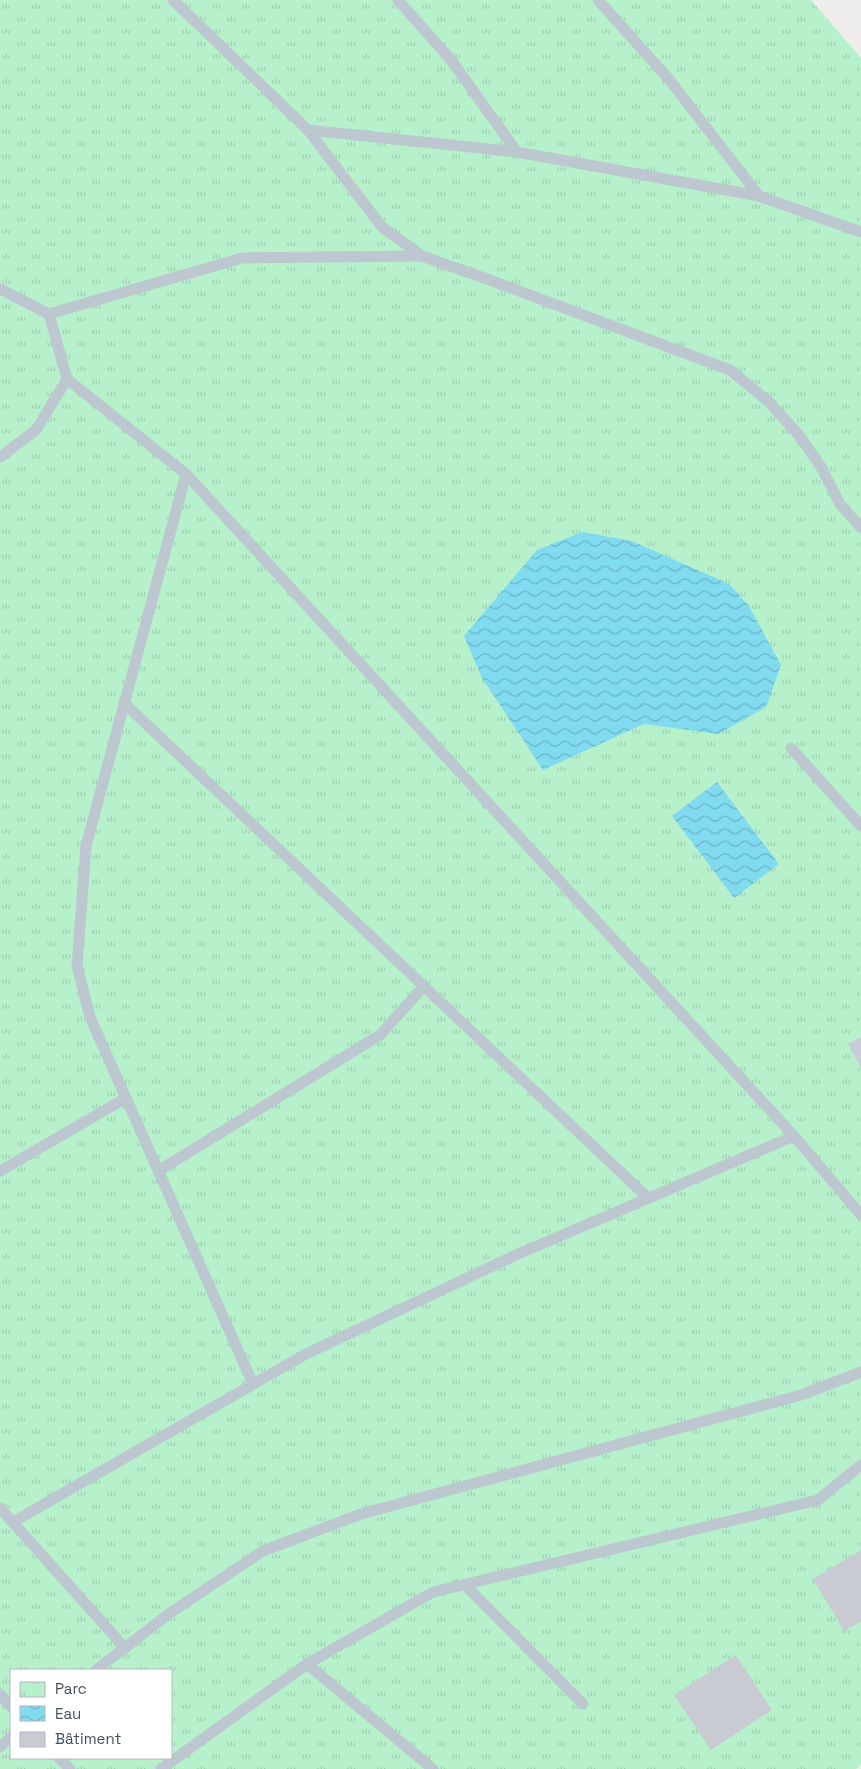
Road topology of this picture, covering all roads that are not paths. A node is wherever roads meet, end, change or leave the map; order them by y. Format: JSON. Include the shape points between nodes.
{"nodes":[{"id":1,"x":173,"y":0,"type":"edge"},
{"id":2,"x":398,"y":0,"type":"edge"},
{"id":3,"x":598,"y":0,"type":"edge"},
{"id":4,"x":308,"y":130,"type":"junction"},
{"id":5,"x":517,"y":152,"type":"junction"},
{"id":6,"x":759,"y":196,"type":"junction"},
{"id":7,"x":861,"y":232,"type":"edge"},
{"id":8,"x":422,"y":256,"type":"junction"},
{"id":9,"x":0,"y":289,"type":"edge"},
{"id":10,"x":49,"y":314,"type":"junction"},
{"id":11,"x":67,"y":379,"type":"junction"},
{"id":12,"x":0,"y":457,"type":"edge"},
{"id":13,"x":186,"y":474,"type":"junction"},
{"id":14,"x":861,"y":528,"type":"edge"},
{"id":15,"x":124,"y":703,"type":"junction"},
{"id":16,"x":791,"y":748,"type":"dead end"},
{"id":17,"x":861,"y":826,"type":"edge"},
{"id":18,"x":424,"y":986,"type":"junction"},
{"id":19,"x":126,"y":1098,"type":"junction"},
{"id":20,"x":794,"y":1136,"type":"junction"},
{"id":21,"x":0,"y":1171,"type":"edge"},
{"id":22,"x":158,"y":1171,"type":"junction"},
{"id":23,"x":648,"y":1198,"type":"junction"},
{"id":24,"x":861,"y":1215,"type":"edge"},
{"id":25,"x":861,"y":1372,"type":"edge"},
{"id":26,"x":254,"y":1384,"type":"junction"},
{"id":27,"x":861,"y":1464,"type":"edge"},
{"id":28,"x":0,"y":1508,"type":"edge"},
{"id":29,"x":13,"y":1522,"type":"junction"},
{"id":30,"x":465,"y":1585,"type":"junction"},
{"id":31,"x":125,"y":1648,"type":"junction"},
{"id":32,"x":308,"y":1664,"type":"junction"},
{"id":33,"x":97,"y":1669,"type":"edge"},
{"id":34,"x":0,"y":1694,"type":"edge"},
{"id":35,"x":583,"y":1704,"type":"dead end"},
{"id":36,"x":10,"y":1705,"type":"edge"},
{"id":37,"x":10,"y":1738,"type":"edge"},
{"id":38,"x":0,"y":1747,"type":"edge"},
{"id":39,"x":61,"y":1759,"type":"edge"},
{"id":40,"x":70,"y":1769,"type":"edge"},
{"id":41,"x":161,"y":1769,"type":"edge"},
{"id":42,"x":433,"y":1769,"type":"edge"}],
"edges":[{"from":1,"to":4,"type":"lane"},
{"from":2,"to":5,"type":"lane","via":[[451,60]]},
{"from":3,"to":6,"type":"lane","via":[[668,78]]},
{"from":4,"to":5,"type":"lane"},
{"from":4,"to":8,"type":"lane","via":[[382,227]]},
{"from":5,"to":6,"type":"lane"},
{"from":6,"to":7,"type":"lane"},
{"from":8,"to":10,"type":"lane","via":[[242,258]]},
{"from":8,"to":14,"type":"lane","via":[[730,370],[769,402],[798,434],[840,504]]},
{"from":9,"to":10,"type":"lane"},
{"from":10,"to":11,"type":"lane"},
{"from":11,"to":12,"type":"lane","via":[[36,430]]},
{"from":11,"to":13,"type":"lane"},
{"from":13,"to":15,"type":"lane"},
{"from":13,"to":20,"type":"lane"},
{"from":15,"to":18,"type":"lane"},
{"from":15,"to":19,"type":"lane","via":[[86,846],[78,966],[90,1017]]},
{"from":16,"to":17,"type":"lane"},
{"from":18,"to":22,"type":"lane","via":[[380,1035]]},
{"from":18,"to":23,"type":"lane"},
{"from":19,"to":21,"type":"lane"},
{"from":19,"to":22,"type":"lane"},
{"from":20,"to":23,"type":"lane"},
{"from":20,"to":24,"type":"lane"},
{"from":22,"to":26,"type":"lane"},
{"from":23,"to":26,"type":"lane","via":[[507,1259],[304,1355]]},
{"from":25,"to":31,"type":"lane","via":[[801,1395],[361,1514],[263,1551],[170,1613]]},
{"from":26,"to":29,"type":"lane"},
{"from":27,"to":30,"type":"lane","via":[[818,1500]]},
{"from":28,"to":29,"type":"lane"},
{"from":29,"to":31,"type":"lane"},
{"from":30,"to":32,"type":"lane","via":[[433,1592]]},
{"from":30,"to":35,"type":"lane"},
{"from":31,"to":33,"type":"lane"},
{"from":32,"to":41,"type":"lane"},
{"from":32,"to":42,"type":"lane"},
{"from":34,"to":36,"type":"lane"},
{"from":37,"to":38,"type":"lane"},
{"from":39,"to":40,"type":"lane"}]}
